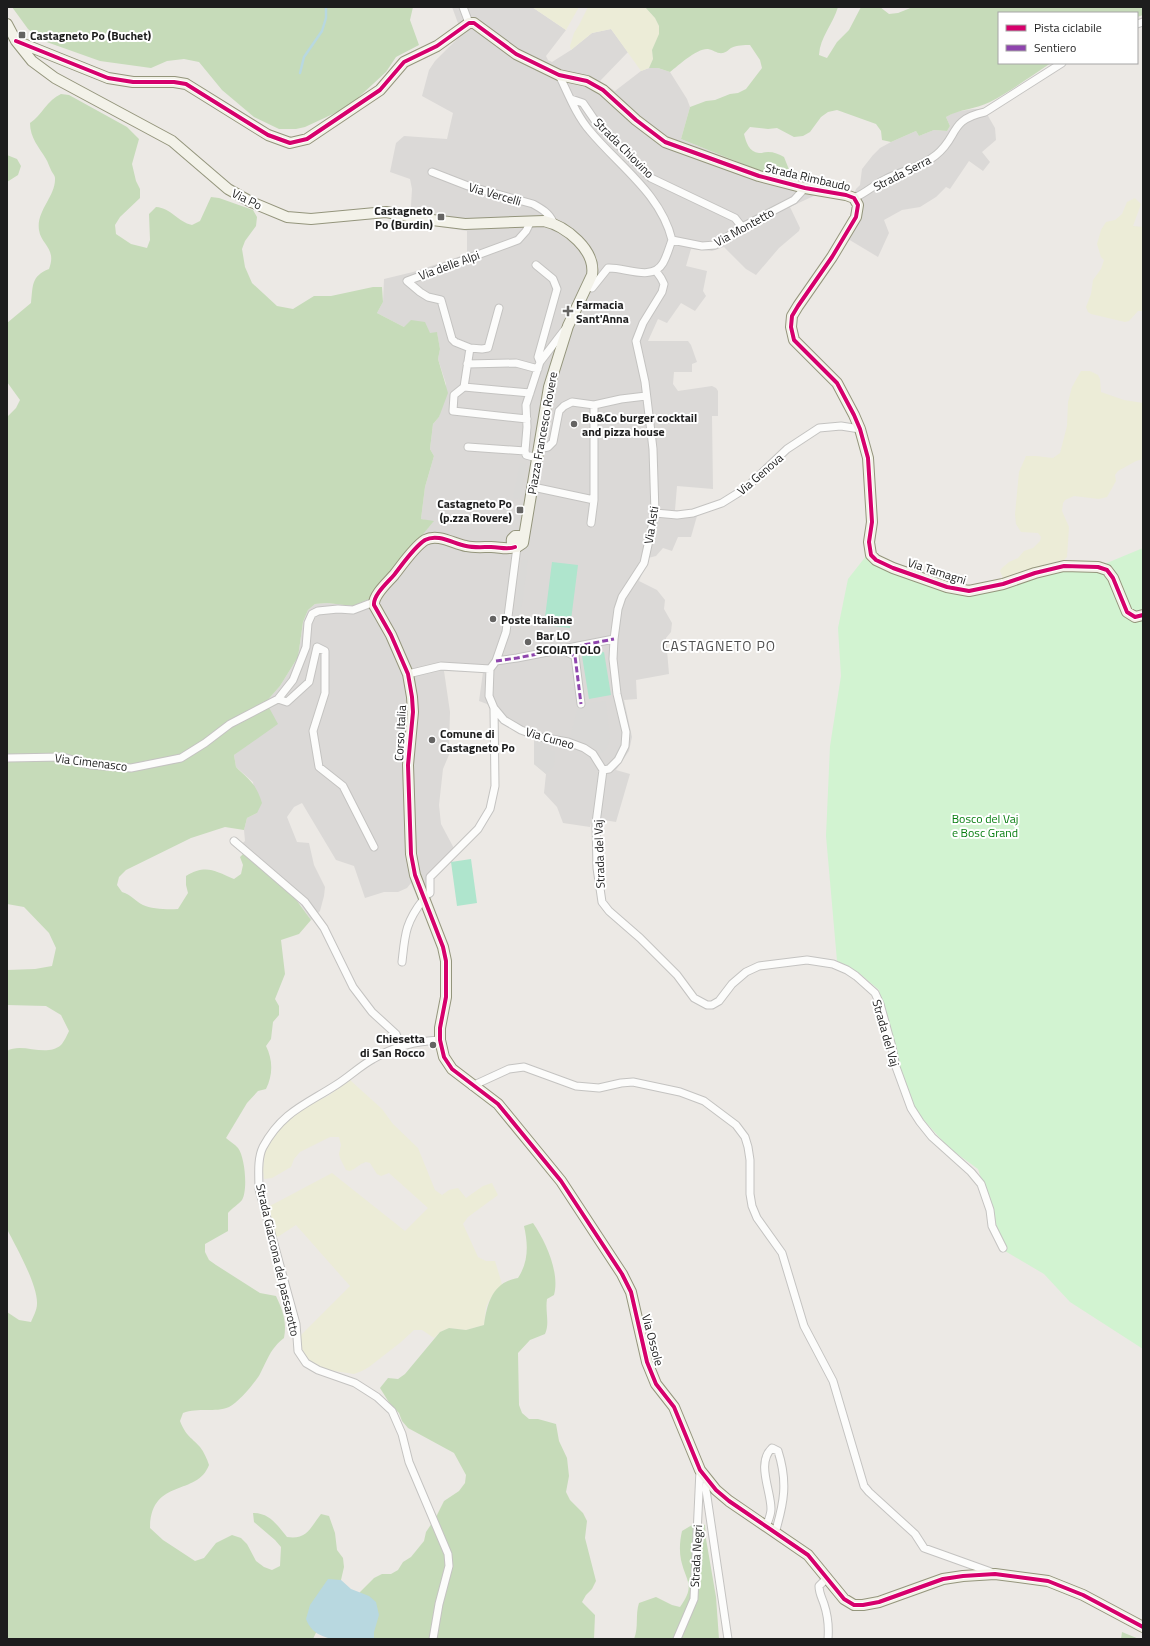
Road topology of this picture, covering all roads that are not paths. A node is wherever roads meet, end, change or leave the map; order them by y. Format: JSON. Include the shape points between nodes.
{"nodes":[{"id":1,"x":462,"y":7,"type":"edge"},
{"id":2,"x":469,"y":23,"type":"junction"},
{"id":3,"x":7,"y":24,"type":"edge"},
{"id":4,"x":16,"y":41,"type":"junction"},
{"id":5,"x":1060,"y":64,"type":"edge"},
{"id":6,"x":559,"y":75,"type":"junction"},
{"id":7,"x":571,"y":99,"type":"junction"},
{"id":8,"x":432,"y":172,"type":"dead end"},
{"id":9,"x":805,"y":188,"type":"junction"},
{"id":10,"x":854,"y":198,"type":"junction"},
{"id":11,"x":531,"y":221,"type":"junction"},
{"id":12,"x":548,"y":221,"type":"junction"},
{"id":13,"x":742,"y":227,"type":"junction"},
{"id":14,"x":672,"y":240,"type":"junction"},
{"id":15,"x":536,"y":265,"type":"dead end"},
{"id":16,"x":656,"y":271,"type":"junction"},
{"id":17,"x":587,"y":286,"type":"junction"},
{"id":18,"x":499,"y":308,"type":"dead end"},
{"id":19,"x":568,"y":326,"type":"junction"},
{"id":20,"x":470,"y":348,"type":"junction"},
{"id":21,"x":468,"y":364,"type":"junction"},
{"id":22,"x":539,"y":365,"type":"junction"},
{"id":23,"x":464,"y":387,"type":"junction"},
{"id":24,"x":530,"y":394,"type":"junction"},
{"id":25,"x":646,"y":396,"type":"junction"},
{"id":26,"x":594,"y":404,"type":"junction"},
{"id":27,"x":527,"y":419,"type":"junction"},
{"id":28,"x":860,"y":430,"type":"junction"},
{"id":29,"x":468,"y":447,"type":"dead end"},
{"id":30,"x":525,"y":451,"type":"junction"},
{"id":31,"x":538,"y":454,"type":"junction"},
{"id":32,"x":533,"y":487,"type":"junction"},
{"id":33,"x":594,"y":500,"type":"junction"},
{"id":34,"x":655,"y":513,"type":"junction"},
{"id":35,"x":591,"y":523,"type":"dead end"},
{"id":36,"x":516,"y":542,"type":"junction"},
{"id":37,"x":374,"y":602,"type":"junction"},
{"id":38,"x":1143,"y":615,"type":"edge"},
{"id":39,"x":614,"y":639,"type":"junction"},
{"id":40,"x":560,"y":649,"type":"junction"},
{"id":41,"x":496,"y":661,"type":"junction"},
{"id":42,"x":490,"y":669,"type":"junction"},
{"id":43,"x":408,"y":674,"type":"junction"},
{"id":44,"x":278,"y":699,"type":"junction"},
{"id":45,"x":581,"y":704,"type":"dead end"},
{"id":46,"x":494,"y":708,"type":"junction"},
{"id":47,"x":7,"y":758,"type":"edge"},
{"id":48,"x":604,"y":770,"type":"junction"},
{"id":49,"x":234,"y":841,"type":"dead end"},
{"id":50,"x":374,"y":846,"type":"dead end"},
{"id":51,"x":423,"y":898,"type":"junction"},
{"id":52,"x":402,"y":962,"type":"dead end"},
{"id":53,"x":440,"y":1040,"type":"junction"},
{"id":54,"x":401,"y":1046,"type":"junction"},
{"id":55,"x":472,"y":1086,"type":"junction"},
{"id":56,"x":1004,"y":1248,"type":"dead end"},
{"id":57,"x":700,"y":1470,"type":"junction"},
{"id":58,"x":707,"y":1479,"type":"junction"},
{"id":59,"x":766,"y":1527,"type":"junction"},
{"id":60,"x":775,"y":1533,"type":"junction"},
{"id":61,"x":995,"y":1574,"type":"junction"},
{"id":62,"x":827,"y":1578,"type":"junction"},
{"id":63,"x":1143,"y":1626,"type":"edge"},
{"id":64,"x":433,"y":1639,"type":"edge"},
{"id":65,"x":677,"y":1639,"type":"edge"},
{"id":66,"x":728,"y":1639,"type":"edge"},
{"id":67,"x":828,"y":1639,"type":"edge"}],
"edges":[{"from":1,"to":2,"type":"street"},
{"from":2,"to":4,"type":"street","via":[[437,46],[404,62],[380,90],[321,131],[308,139],[290,142],[268,135],[186,84],[133,82],[108,78]]},
{"from":2,"to":6,"type":"street","name":"Strada Rimbaudo","via":[[484,29],[516,54]]},
{"from":3,"to":4,"type":"street","name":"Via Po"},
{"from":4,"to":11,"type":"street","name":"Via Po","via":[[32,61],[55,78],[172,141],[228,189],[287,217],[311,219],[386,212],[465,224]]},
{"from":5,"to":10,"type":"street","name":"Strada Serra","via":[[984,112],[963,120],[936,155],[922,164],[884,180]]},
{"from":6,"to":7,"type":"street","name":"Strada Chiovino"},
{"from":6,"to":9,"type":"street","name":"Strada Rimbaudo","via":[[587,81],[603,90],[665,142],[758,176]]},
{"from":7,"to":13,"type":"street","name":"Strada Chiovino","via":[[583,104],[596,122],[651,178],[735,218]]},
{"from":7,"to":14,"type":"street","name":"Strada Chiovino","via":[[590,131],[640,182],[665,218]]},
{"from":8,"to":12,"type":"street","name":"Via Vercelli","via":[[468,186],[533,204],[550,217]]},
{"from":9,"to":10,"type":"street","name":"Strada Rimbaudo"},
{"from":9,"to":13,"type":"street","name":"Via Montetto","via":[[794,200]]},
{"from":10,"to":28,"type":"street","name":"Strada Rimbaudo","via":[[858,205],[856,217],[792,316],[791,327],[794,340],[837,384]]},
{"from":11,"to":12,"type":"street","name":"Via Po"},
{"from":11,"to":20,"type":"street","name":"Via delle Alpi","via":[[526,232],[518,240],[406,281],[428,297],[441,300],[452,339]]},
{"from":12,"to":17,"type":"street","name":"Piazza Francesco Rovere","via":[[571,233],[591,262],[592,275]]},
{"from":13,"to":14,"type":"street","name":"Via Montetto","via":[[715,246]]},
{"from":14,"to":16,"type":"street","via":[[662,265]]},
{"from":15,"to":22,"type":"street","via":[[553,278],[557,289],[538,357]]},
{"from":16,"to":17,"type":"street","via":[[646,274],[608,268],[592,288]]},
{"from":16,"to":25,"type":"street","name":"Via Asti","via":[[664,284],[662,292],[645,318],[636,342]]},
{"from":17,"to":19,"type":"street","name":"Piazza Francesco Rovere"},
{"from":18,"to":20,"type":"street","via":[[488,348]]},
{"from":19,"to":22,"type":"street"},
{"from":19,"to":31,"type":"street","name":"Piazza Francesco Rovere","via":[[549,387]]},
{"from":20,"to":21,"type":"street"},
{"from":21,"to":22,"type":"street"},
{"from":21,"to":23,"type":"street"},
{"from":22,"to":24,"type":"street"},
{"from":23,"to":24,"type":"street"},
{"from":23,"to":27,"type":"street","via":[[454,395],[453,411]]},
{"from":24,"to":27,"type":"street","via":[[526,405]]},
{"from":25,"to":26,"type":"street"},
{"from":25,"to":34,"type":"street","name":"Via Asti","via":[[654,456]]},
{"from":26,"to":31,"type":"street","via":[[572,402],[564,406],[559,412],[553,442]]},
{"from":26,"to":33,"type":"street"},
{"from":27,"to":30,"type":"street"},
{"from":28,"to":34,"type":"street","name":"Via Genova","via":[[841,426],[819,428],[788,450],[746,488],[722,503],[693,513]]},
{"from":28,"to":38,"type":"street","name":"Via Tamagni","via":[[868,458],[872,522],[869,542],[871,555],[876,560],[947,587],[969,592],[1064,566],[1098,567],[1107,570],[1113,578],[1127,612],[1135,617]]},
{"from":29,"to":30,"type":"street"},
{"from":30,"to":31,"type":"street","via":[[526,455]]},
{"from":31,"to":32,"type":"street","name":"Piazza Francesco Rovere"},
{"from":32,"to":33,"type":"street"},
{"from":32,"to":36,"type":"street","name":"Piazza Francesco Rovere","via":[[525,534]]},
{"from":33,"to":35,"type":"street"},
{"from":34,"to":39,"type":"street","name":"Via Asti","via":[[644,563],[620,601]]},
{"from":36,"to":37,"type":"street","via":[[498,547],[467,546],[434,538],[424,540]]},
{"from":36,"to":41,"type":"street","via":[[506,632]]},
{"from":37,"to":43,"type":"street","name":"Corso Italia"},
{"from":37,"to":44,"type":"street","name":"Via Cimenasco","via":[[353,610],[338,609],[312,614],[308,623],[306,647],[293,680]]},
{"from":39,"to":40,"type":"street"},
{"from":39,"to":48,"type":"street","name":"Via Asti","via":[[613,659],[617,694],[626,732],[625,746],[618,760],[609,769]]},
{"from":40,"to":41,"type":"street"},
{"from":40,"to":45,"type":"street","via":[[575,656]]},
{"from":41,"to":42,"type":"street"},
{"from":42,"to":43,"type":"street","via":[[441,666]]},
{"from":42,"to":46,"type":"street","via":[[489,696]]},
{"from":43,"to":51,"type":"street","name":"Corso Italia","via":[[413,712],[408,765],[411,854]]},
{"from":44,"to":47,"type":"street","name":"Via Cimenasco","via":[[230,724],[181,758],[130,768],[90,765],[63,757]]},
{"from":44,"to":50,"type":"street","name":"Via Cimenasco","via":[[287,702],[309,682],[317,647],[325,652],[325,693],[313,731],[318,767],[343,786]]},
{"from":46,"to":48,"type":"street","name":"Via Cuneo","via":[[504,720],[521,730],[584,748],[593,754]]},
{"from":46,"to":51,"type":"street","via":[[495,786],[490,809],[478,829],[430,878],[430,893]]},
{"from":48,"to":56,"type":"street","name":"Strada del Vaj","via":[[596,822],[597,868],[602,902],[609,911],[640,938],[676,975],[694,998],[707,1005],[719,1001],[732,984],[746,972],[759,966],[807,960],[833,964],[846,970],[875,992],[896,1067],[911,1108],[932,1137],[981,1184],[990,1210],[992,1226]]},
{"from":49,"to":54,"type":"street","via":[[305,902],[324,928],[353,987],[372,1012],[396,1034]]},
{"from":51,"to":52,"type":"street","via":[[406,929]]},
{"from":51,"to":53,"type":"street","name":"Corso Italia","via":[[446,961],[446,997]]},
{"from":53,"to":54,"type":"street","name":"Strada Giaccona del passarotto"},
{"from":53,"to":55,"type":"street","name":"Via Ossole","via":[[444,1057],[452,1070]]},
{"from":54,"to":64,"type":"street","name":"Strada Giaccona del passarotto","via":[[372,1059],[339,1084],[292,1111],[281,1122],[263,1148],[260,1157],[259,1189],[296,1324],[298,1352],[306,1363],[318,1370],[365,1388],[392,1411],[402,1434],[409,1462],[448,1554],[449,1566]]},
{"from":55,"to":57,"type":"street","name":"Via Ossole","via":[[498,1104],[561,1181],[622,1274],[631,1292],[647,1362],[656,1384],[674,1407]]},
{"from":55,"to":61,"type":"street","via":[[509,1069],[524,1067],[576,1086],[599,1088],[633,1082],[680,1092],[704,1101],[736,1125],[745,1137],[748,1147],[752,1206],[757,1218],[782,1253],[804,1326],[833,1381],[864,1486],[915,1534],[924,1548]]},
{"from":57,"to":58,"type":"street","name":"Via Ossole"},
{"from":57,"to":65,"type":"street","name":"Strada Negri","via":[[694,1598]]},
{"from":58,"to":59,"type":"street","name":"Via Ossole","via":[[729,1501]]},
{"from":58,"to":66,"type":"street","via":[[706,1490]]},
{"from":59,"to":60,"type":"street","name":"Via Ossole"},
{"from":59,"to":60,"type":"street","via":[[771,1507],[766,1476],[766,1453],[772,1448],[778,1452],[781,1460],[785,1491]]},
{"from":60,"to":62,"type":"street","name":"Via Ossole","via":[[808,1555]]},
{"from":61,"to":62,"type":"street","name":"Via Ossole","via":[[943,1579],[863,1606],[849,1602]]},
{"from":61,"to":63,"type":"street","via":[[1048,1581],[1083,1595]]},
{"from":62,"to":67,"type":"street","via":[[819,1586],[819,1591],[829,1625]]}]}
